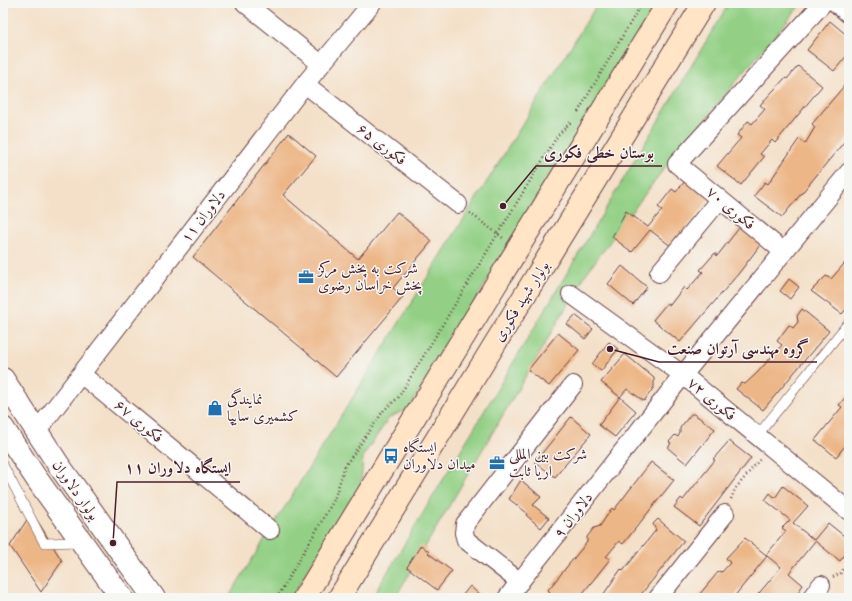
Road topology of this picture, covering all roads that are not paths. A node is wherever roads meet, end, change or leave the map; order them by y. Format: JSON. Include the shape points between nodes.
{"nodes":[{"id":1,"x":245,"y":3,"type":"edge"},
{"id":2,"x":372,"y":3,"type":"edge"},
{"id":3,"x":668,"y":3,"type":"edge"},
{"id":4,"x":704,"y":3,"type":"edge"},
{"id":5,"x":823,"y":3,"type":"edge"},
{"id":6,"x":836,"y":3,"type":"edge"},
{"id":7,"x":849,"y":14,"type":"edge"},
{"id":8,"x":321,"y":64,"type":"junction"},
{"id":9,"x":305,"y":84,"type":"junction"},
{"id":10,"x":849,"y":172,"type":"edge"},
{"id":11,"x":720,"y":199,"type":"junction"},
{"id":12,"x":458,"y":204,"type":"road end"},
{"id":13,"x":784,"y":252,"type":"junction"},
{"id":14,"x":659,"y":273,"type":"dead end"},
{"id":15,"x":571,"y":294,"type":"dead end"},
{"id":16,"x":849,"y":322,"type":"edge"},
{"id":17,"x":81,"y":374,"type":"junction"},
{"id":18,"x":683,"y":375,"type":"junction"},
{"id":19,"x":3,"y":379,"type":"edge"},
{"id":20,"x":573,"y":385,"type":"dead end"},
{"id":21,"x":3,"y":428,"type":"edge"},
{"id":22,"x":37,"y":431,"type":"junction"},
{"id":23,"x":763,"y":441,"type":"junction"},
{"id":24,"x":3,"y":465,"type":"edge"},
{"id":25,"x":849,"y":511,"type":"edge"},
{"id":26,"x":725,"y":514,"type":"road end"},
{"id":27,"x":270,"y":530,"type":"dead end"},
{"id":28,"x":80,"y":542,"type":"junction"},
{"id":29,"x":520,"y":582,"type":"junction"},
{"id":30,"x":122,"y":598,"type":"edge"},
{"id":31,"x":154,"y":598,"type":"edge"},
{"id":32,"x":304,"y":598,"type":"edge"},
{"id":33,"x":339,"y":598,"type":"edge"},
{"id":34,"x":507,"y":598,"type":"edge"},
{"id":35,"x":658,"y":598,"type":"edge"}],
"edges":[{"from":1,"to":8,"type":"street"},
{"from":2,"to":8,"type":"street","name":"دلاوران ۱۱"},
{"from":3,"to":32,"type":"main road","name":"بولوار شهید فکوری"},
{"from":4,"to":33,"type":"main road","name":"بولوار شهید فکوری"},
{"from":5,"to":11,"type":"street","name":"فکوری ۷۰","via":[[677,164]]},
{"from":6,"to":7,"type":"street"},
{"from":8,"to":9,"type":"street","name":"دلاوران ۱۱"},
{"from":9,"to":12,"type":"street","name":"فکوری ۶۵"},
{"from":9,"to":17,"type":"street","name":"دلاوران ۱۱"},
{"from":10,"to":13,"type":"street","name":"دلاوران ۹"},
{"from":11,"to":13,"type":"street","name":"فکوری ۷۰"},
{"from":11,"to":14,"type":"street"},
{"from":13,"to":18,"type":"street","name":"دلاوران ۹"},
{"from":15,"to":18,"type":"street","name":"فکوری ۷۲"},
{"from":16,"to":23,"type":"lane"},
{"from":17,"to":22,"type":"street","name":"دلاوران ۱۱"},
{"from":17,"to":27,"type":"street","name":"فکوری ۶۷"},
{"from":18,"to":23,"type":"street","name":"فکوری ۷۲"},
{"from":18,"to":29,"type":"street","name":"دلاوران ۹"},
{"from":19,"to":22,"type":"street","name":"بولوار دلاوران"},
{"from":20,"to":29,"type":"street","via":[[465,524],[466,540]]},
{"from":21,"to":28,"type":"street","name":"بولوار دلاوران"},
{"from":22,"to":31,"type":"street","name":"بولوار دلاوران","via":[[101,526]]},
{"from":23,"to":25,"type":"street","name":"فکوری ۷۲"},
{"from":24,"to":28,"type":"lane","via":[[44,543]]},
{"from":26,"to":35,"type":"street"},
{"from":28,"to":30,"type":"street","name":"بولوار دلاوران"},
{"from":29,"to":34,"type":"street","name":"دلاوران ۹"}]}
